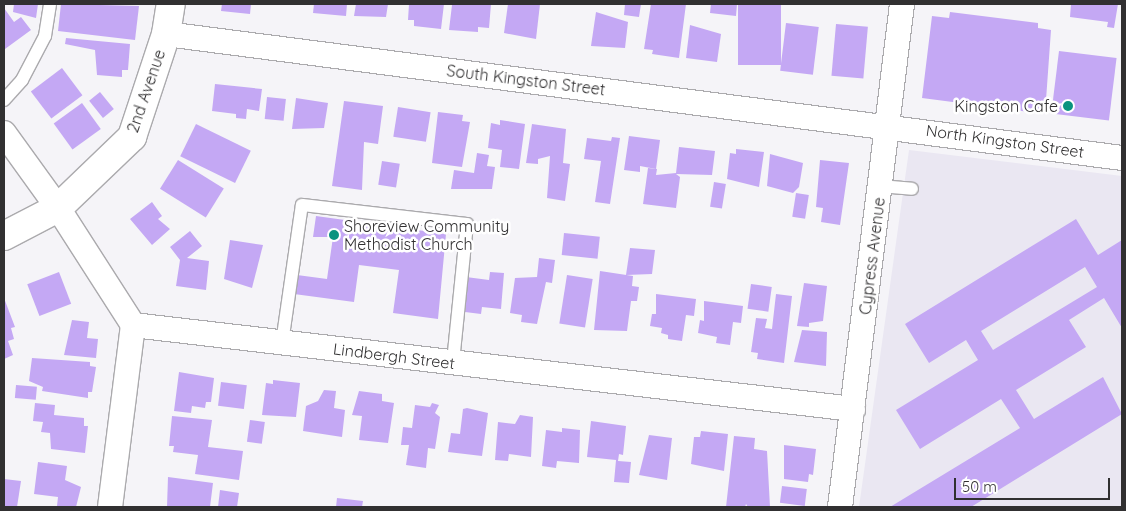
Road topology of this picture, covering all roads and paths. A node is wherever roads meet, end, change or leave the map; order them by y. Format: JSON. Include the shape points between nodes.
{"nodes":[{"id":1,"x":50,"y":4,"type":"edge"},
{"id":2,"x":171,"y":4,"type":"edge"},
{"id":3,"x":902,"y":4,"type":"edge"},
{"id":4,"x":166,"y":34,"type":"junction"},
{"id":5,"x":4,"y":100,"type":"edge"},
{"id":6,"x":887,"y":125,"type":"junction"},
{"id":7,"x":4,"y":133,"type":"edge"},
{"id":8,"x":1122,"y":158,"type":"edge"},
{"id":9,"x":880,"y":186,"type":"junction"},
{"id":10,"x":912,"y":189,"type":"dead end"},
{"id":11,"x":58,"y":208,"type":"junction"},
{"id":12,"x":4,"y":236,"type":"edge"},
{"id":13,"x":134,"y":326,"type":"junction"},
{"id":14,"x":282,"y":343,"type":"junction"},
{"id":15,"x":453,"y":362,"type":"junction"},
{"id":16,"x":853,"y":408,"type":"junction"},
{"id":17,"x":110,"y":507,"type":"edge"},
{"id":18,"x":840,"y":507,"type":"edge"}],
"edges":[{"from":1,"to":5,"type":"lane","via":[[46,36],[22,80]]},
{"from":2,"to":4,"type":"street","name":"2nd Avenue"},
{"from":3,"to":6,"type":"street","name":"Cypress Avenue"},
{"from":4,"to":6,"type":"street","name":"South Kingston Street"},
{"from":4,"to":11,"type":"street","name":"2nd Avenue","via":[[132,137]]},
{"from":6,"to":8,"type":"street","name":"North Kingston Street"},
{"from":6,"to":9,"type":"street","name":"Cypress Avenue"},
{"from":7,"to":11,"type":"street"},
{"from":9,"to":10,"type":"lane"},
{"from":9,"to":16,"type":"street","name":"Cypress Avenue"},
{"from":11,"to":12,"type":"street"},
{"from":11,"to":13,"type":"street"},
{"from":13,"to":14,"type":"street","name":"Lindbergh Street"},
{"from":13,"to":17,"type":"street"},
{"from":14,"to":15,"type":"street","name":"Lindbergh Street"},
{"from":14,"to":15,"type":"lane","via":[[302,206],[467,224]]},
{"from":15,"to":16,"type":"street","name":"Lindbergh Street"},
{"from":16,"to":18,"type":"street","name":"Cypress Avenue"}]}
